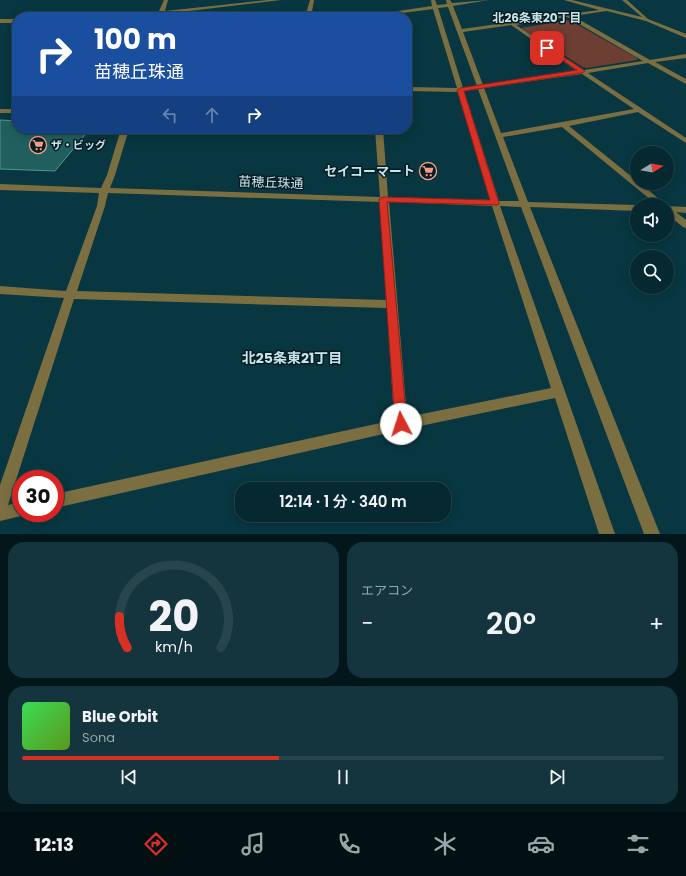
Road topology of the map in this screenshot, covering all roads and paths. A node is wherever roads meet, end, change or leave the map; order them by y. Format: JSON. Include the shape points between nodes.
{"nodes":[{"id":1,"x":166,"y":0,"type":"edge"},
{"id":2,"x":279,"y":0,"type":"edge"},
{"id":3,"x":312,"y":0,"type":"edge"},
{"id":4,"x":487,"y":0,"type":"edge"},
{"id":5,"x":566,"y":0,"type":"edge"},
{"id":6,"x":624,"y":0,"type":"edge"},
{"id":7,"x":449,"y":2,"type":"edge"},
{"id":8,"x":434,"y":4,"type":"edge"},
{"id":9,"x":607,"y":10,"type":"junction"},
{"id":10,"x":161,"y":12,"type":"edge"},
{"id":11,"x":184,"y":12,"type":"edge"},
{"id":12,"x":309,"y":12,"type":"edge"},
{"id":13,"x":394,"y":12,"type":"edge"},
{"id":14,"x":568,"y":16,"type":"junction"},
{"id":15,"x":648,"y":20,"type":"junction"},
{"id":16,"x":0,"y":21,"type":"edge"},
{"id":17,"x":6,"y":21,"type":"junction"},
{"id":18,"x":12,"y":21,"type":"edge"},
{"id":19,"x":512,"y":24,"type":"junction"},
{"id":20,"x":0,"y":27,"type":"edge"},
{"id":21,"x":686,"y":30,"type":"edge"},
{"id":22,"x":460,"y":31,"type":"junction"},
{"id":23,"x":675,"y":31,"type":"junction"},
{"id":24,"x":686,"y":36,"type":"edge"},
{"id":25,"x":686,"y":56,"type":"edge"},
{"id":26,"x":649,"y":61,"type":"junction"},
{"id":27,"x":582,"y":71,"type":"junction"},
{"id":28,"x":686,"y":82,"type":"edge"},
{"id":29,"x":480,"y":87,"type":"junction"},
{"id":30,"x":412,"y":89,"type":"edge"},
{"id":31,"x":460,"y":90,"type":"junction"},
{"id":32,"x":640,"y":110,"type":"junction"},
{"id":33,"x":0,"y":111,"type":"edge"},
{"id":34,"x":12,"y":111,"type":"edge"},
{"id":35,"x":563,"y":125,"type":"junction"},
{"id":36,"x":123,"y":134,"type":"edge"},
{"id":37,"x":379,"y":134,"type":"edge"},
{"id":38,"x":498,"y":136,"type":"junction"},
{"id":39,"x":686,"y":141,"type":"edge"},
{"id":40,"x":0,"y":187,"type":"edge"},
{"id":41,"x":104,"y":191,"type":"junction"},
{"id":42,"x":653,"y":198,"type":"edge"},
{"id":43,"x":383,"y":199,"type":"junction"},
{"id":44,"x":495,"y":203,"type":"junction"},
{"id":45,"x":524,"y":204,"type":"junction"},
{"id":46,"x":630,"y":208,"type":"edge"},
{"id":47,"x":674,"y":209,"type":"edge"},
{"id":48,"x":686,"y":210,"type":"edge"},
{"id":49,"x":674,"y":215,"type":"edge"},
{"id":50,"x":686,"y":225,"type":"edge"},
{"id":51,"x":0,"y":290,"type":"edge"},
{"id":52,"x":70,"y":295,"type":"junction"},
{"id":53,"x":391,"y":304,"type":"junction"},
{"id":54,"x":559,"y":392,"type":"junction"},
{"id":55,"x":401,"y":424,"type":"junction"},
{"id":56,"x":64,"y":499,"type":"edge"},
{"id":57,"x":0,"y":507,"type":"edge"},
{"id":58,"x":12,"y":511,"type":"edge"},
{"id":59,"x":0,"y":514,"type":"edge"},
{"id":60,"x":607,"y":534,"type":"edge"},
{"id":61,"x":652,"y":534,"type":"edge"}],
"edges":[{"from":1,"to":10,"type":"street"},
{"from":2,"to":11,"type":"street"},
{"from":3,"to":12,"type":"street"},
{"from":4,"to":7,"type":"street"},
{"from":5,"to":9,"type":"street"},
{"from":6,"to":15,"type":"street"},
{"from":7,"to":8,"type":"street"},
{"from":7,"to":22,"type":"street"},
{"from":8,"to":13,"type":"street"},
{"from":8,"to":31,"type":"street"},
{"from":9,"to":14,"type":"street"},
{"from":9,"to":15,"type":"street"},
{"from":14,"to":19,"type":"street"},
{"from":14,"to":26,"type":"street"},
{"from":15,"to":23,"type":"street"},
{"from":16,"to":17,"type":"street"},
{"from":17,"to":18,"type":"street"},
{"from":17,"to":20,"type":"street"},
{"from":19,"to":22,"type":"street"},
{"from":19,"to":27,"type":"street"},
{"from":21,"to":23,"type":"street"},
{"from":22,"to":29,"type":"street"},
{"from":23,"to":24,"type":"street"},
{"from":25,"to":26,"type":"street"},
{"from":26,"to":27,"type":"street"},
{"from":26,"to":28,"type":"street"},
{"from":27,"to":29,"type":"street"},
{"from":27,"to":32,"type":"street"},
{"from":29,"to":31,"type":"street"},
{"from":29,"to":38,"type":"street"},
{"from":30,"to":31,"type":"street"},
{"from":31,"to":44,"type":"street"},
{"from":32,"to":35,"type":"street"},
{"from":32,"to":39,"type":"street"},
{"from":33,"to":34,"type":"street"},
{"from":35,"to":38,"type":"street"},
{"from":35,"to":42,"type":"street"},
{"from":36,"to":41,"type":"street"},
{"from":37,"to":43,"type":"street"},
{"from":38,"to":45,"type":"street"},
{"from":40,"to":41,"type":"street","name":"苗穂丘珠通"},
{"from":41,"to":43,"type":"street","name":"苗穂丘珠通"},
{"from":41,"to":52,"type":"street"},
{"from":43,"to":44,"type":"street","name":"苗穂丘珠通"},
{"from":43,"to":53,"type":"street"},
{"from":44,"to":45,"type":"street","name":"苗穂丘珠通"},
{"from":44,"to":54,"type":"street"},
{"from":45,"to":46,"type":"street","name":"苗穂丘珠通"},
{"from":45,"to":61,"type":"street"},
{"from":47,"to":48,"type":"street"},
{"from":49,"to":50,"type":"street"},
{"from":51,"to":52,"type":"street"},
{"from":52,"to":53,"type":"street"},
{"from":52,"to":57,"type":"street"},
{"from":53,"to":55,"type":"street"},
{"from":54,"to":55,"type":"street"},
{"from":54,"to":60,"type":"street"},
{"from":55,"to":56,"type":"street"},
{"from":58,"to":59,"type":"street"}]}
